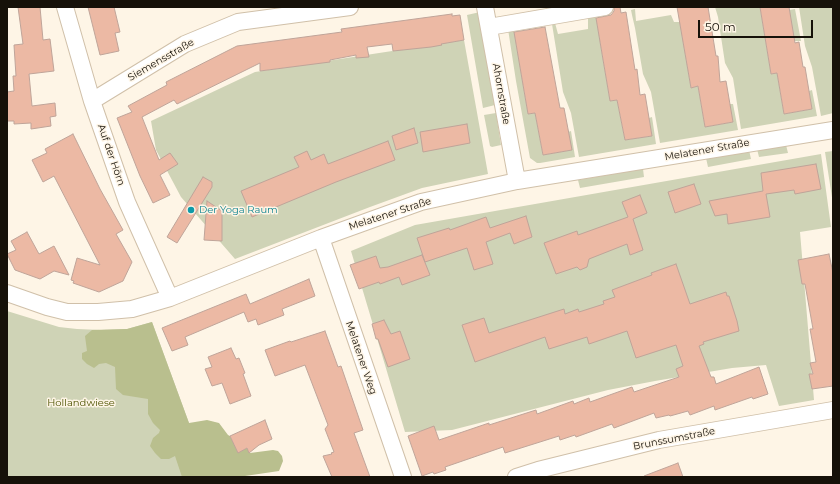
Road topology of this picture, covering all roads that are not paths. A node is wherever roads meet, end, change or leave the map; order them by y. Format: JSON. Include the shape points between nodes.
{"nodes":[{"id":1,"x":65,"y":7,"type":"edge"},
{"id":2,"x":485,"y":7,"type":"edge"},
{"id":3,"x":605,"y":7,"type":"edge"},
{"id":4,"x":343,"y":8,"type":"edge"},
{"id":5,"x":489,"y":27,"type":"junction"},
{"id":6,"x":92,"y":101,"type":"junction"},
{"id":7,"x":833,"y":130,"type":"edge"},
{"id":8,"x":517,"y":181,"type":"junction"},
{"id":9,"x":321,"y":238,"type":"junction"},
{"id":10,"x":7,"y":294,"type":"edge"},
{"id":11,"x":170,"y":298,"type":"junction"},
{"id":12,"x":833,"y":410,"type":"edge"},
{"id":13,"x":403,"y":477,"type":"edge"},
{"id":14,"x":516,"y":477,"type":"edge"}],
"edges":[{"from":1,"to":6,"type":"street","name":"Auf der Hörn"},
{"from":2,"to":5,"type":"street","name":"Ahornstraße"},
{"from":3,"to":5,"type":"street"},
{"from":4,"to":6,"type":"street","name":"Siemensstraße","via":[[238,22],[185,44]]},
{"from":5,"to":8,"type":"street","name":"Ahornstraße"},
{"from":6,"to":11,"type":"street","name":"Auf der Hörn","via":[[127,202]]},
{"from":7,"to":8,"type":"street","name":"Melatener Straße"},
{"from":8,"to":9,"type":"street","name":"Melatener Straße","via":[[421,202]]},
{"from":9,"to":11,"type":"street","name":"Melatener Straße"},
{"from":9,"to":13,"type":"street","name":"Melatener Weg"},
{"from":10,"to":11,"type":"street","name":"Melatener Straße","via":[[67,312],[132,309]]},
{"from":12,"to":14,"type":"street","name":"Brunssumstraße","via":[[659,440]]}]}
